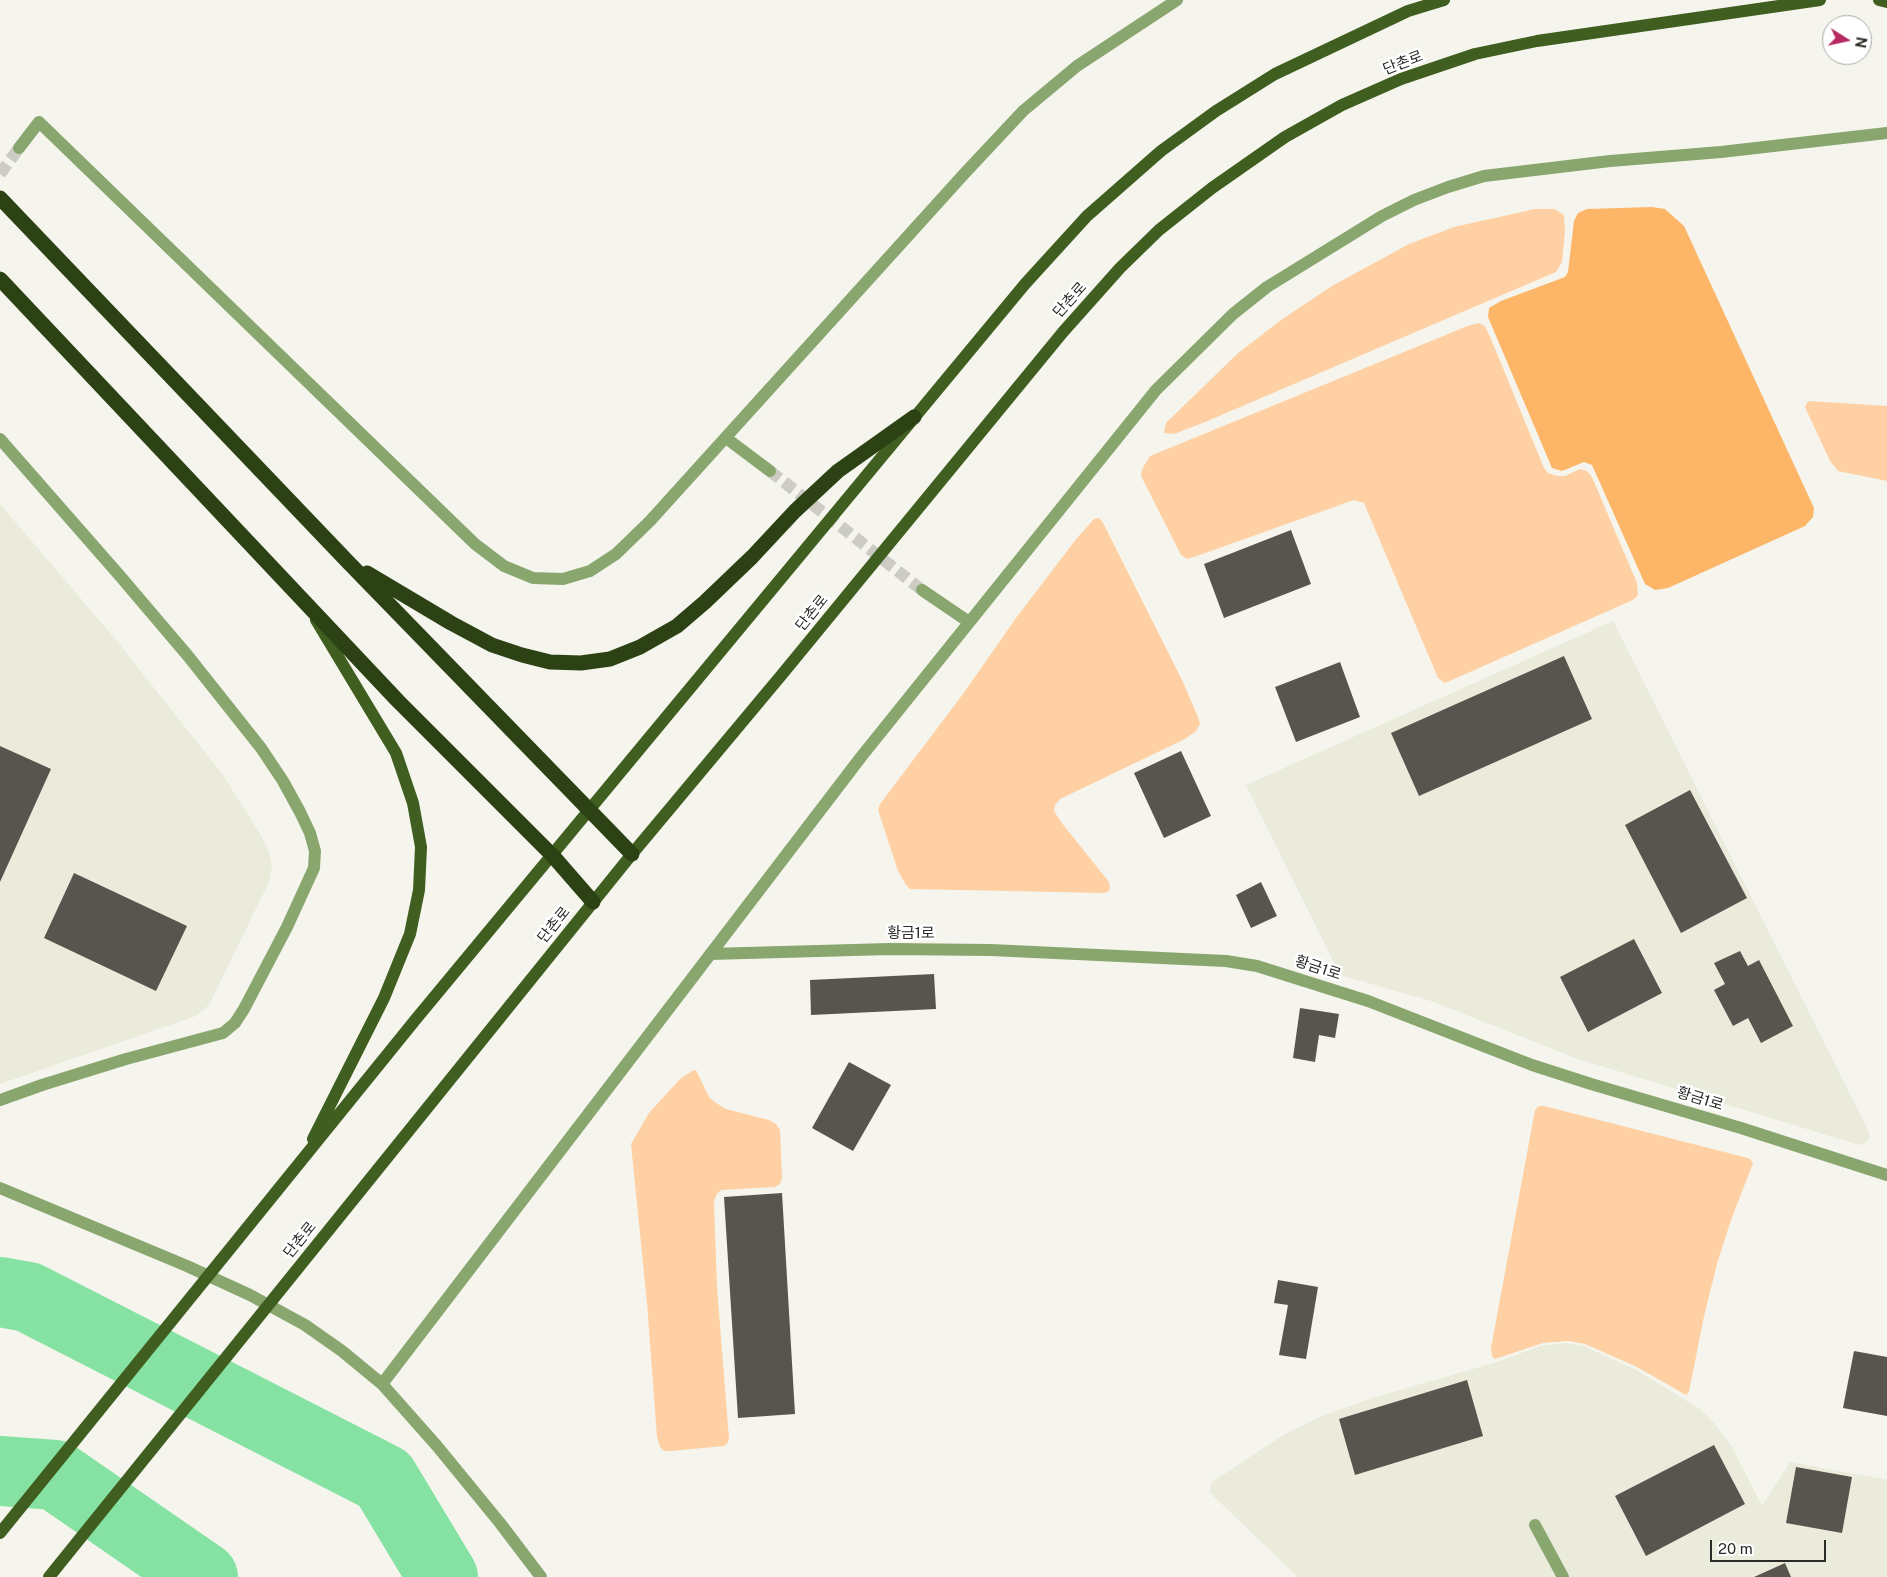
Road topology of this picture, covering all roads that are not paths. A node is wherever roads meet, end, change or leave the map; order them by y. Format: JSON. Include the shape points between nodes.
{"nodes":[{"id":1,"x":1178,"y":0,"type":"edge"},
{"id":2,"x":1444,"y":0,"type":"edge"},
{"id":3,"x":1820,"y":0,"type":"edge"},
{"id":4,"x":1879,"y":0,"type":"edge"},
{"id":5,"x":1887,"y":2,"type":"edge"},
{"id":6,"x":1887,"y":133,"type":"edge"},
{"id":7,"x":19,"y":148,"type":"tunnel mouth"},
{"id":8,"x":0,"y":198,"type":"edge"},
{"id":9,"x":0,"y":279,"type":"edge"},
{"id":10,"x":914,"y":418,"type":"junction"},
{"id":11,"x":726,"y":438,"type":"junction"},
{"id":12,"x":0,"y":439,"type":"edge"},
{"id":13,"x":770,"y":471,"type":"tunnel mouth"},
{"id":14,"x":348,"y":562,"type":"junction"},
{"id":15,"x":922,"y":590,"type":"tunnel mouth"},
{"id":16,"x":309,"y":607,"type":"junction"},
{"id":17,"x":969,"y":622,"type":"junction"},
{"id":18,"x":589,"y":810,"type":"junction"},
{"id":19,"x":632,"y":854,"type":"junction"},
{"id":20,"x":553,"y":856,"type":"junction"},
{"id":21,"x":593,"y":902,"type":"junction"},
{"id":22,"x":710,"y":954,"type":"junction"},
{"id":23,"x":0,"y":1100,"type":"edge"},
{"id":24,"x":301,"y":1161,"type":"junction"},
{"id":25,"x":1887,"y":1176,"type":"edge"},
{"id":26,"x":0,"y":1188,"type":"edge"},
{"id":27,"x":382,"y":1384,"type":"junction"},
{"id":28,"x":1535,"y":1525,"type":"dead end"},
{"id":29,"x":0,"y":1532,"type":"edge"},
{"id":30,"x":48,"y":1577,"type":"edge"},
{"id":31,"x":541,"y":1577,"type":"edge"},
{"id":32,"x":1564,"y":1577,"type":"edge"}],
"edges":[{"from":1,"to":11,"type":"lane","via":[[1077,66],[1023,111]]},
{"from":2,"to":10,"type":"main road","via":[[1408,11],[1275,74],[1161,151],[1081,223],[1025,284]]},
{"from":3,"to":19,"type":"main road","name":"단촌로","via":[[1537,41],[1474,54],[1401,79],[1342,105],[1286,137],[1212,188],[1159,230],[1063,332]]},
{"from":4,"to":5,"type":"main road"},
{"from":6,"to":17,"type":"lane","via":[[1484,176],[1431,193],[1382,216],[1267,287],[1200,344],[1156,390]]},
{"from":7,"to":11,"type":"lane","via":[[39,122],[474,544],[504,566],[533,578],[562,579],[590,571],[616,554]]},
{"from":8,"to":14,"type":"highway"},
{"from":9,"to":16,"type":"highway"},
{"from":10,"to":14,"type":"highway","via":[[838,471],[677,626],[610,659],[550,662],[492,645]]},
{"from":10,"to":18,"type":"main road"},
{"from":11,"to":13,"type":"lane"},
{"from":12,"to":23,"type":"lane","via":[[188,656],[261,748],[296,804],[315,851],[314,868],[287,927],[235,1024],[223,1033],[126,1059]]},
{"from":14,"to":18,"type":"highway"},
{"from":15,"to":17,"type":"lane"},
{"from":16,"to":20,"type":"highway"},
{"from":16,"to":24,"type":"main road","via":[[396,754],[413,803],[421,847],[420,890],[410,934],[384,998]]},
{"from":17,"to":22,"type":"lane","via":[[855,764]]},
{"from":18,"to":19,"type":"highway"},
{"from":18,"to":20,"type":"main road"},
{"from":19,"to":21,"type":"main road","name":"단촌로"},
{"from":20,"to":21,"type":"highway"},
{"from":20,"to":24,"type":"main road"},
{"from":21,"to":30,"type":"main road","name":"단촌로"},
{"from":22,"to":25,"type":"lane","name":"황금1로","via":[[991,950],[1226,961],[1257,966],[1368,1001],[1532,1065]]},
{"from":22,"to":27,"type":"lane"},
{"from":24,"to":29,"type":"main road"},
{"from":26,"to":27,"type":"lane","via":[[250,1295],[305,1325]]},
{"from":27,"to":31,"type":"lane","via":[[500,1523]]},
{"from":28,"to":32,"type":"lane"}]}
